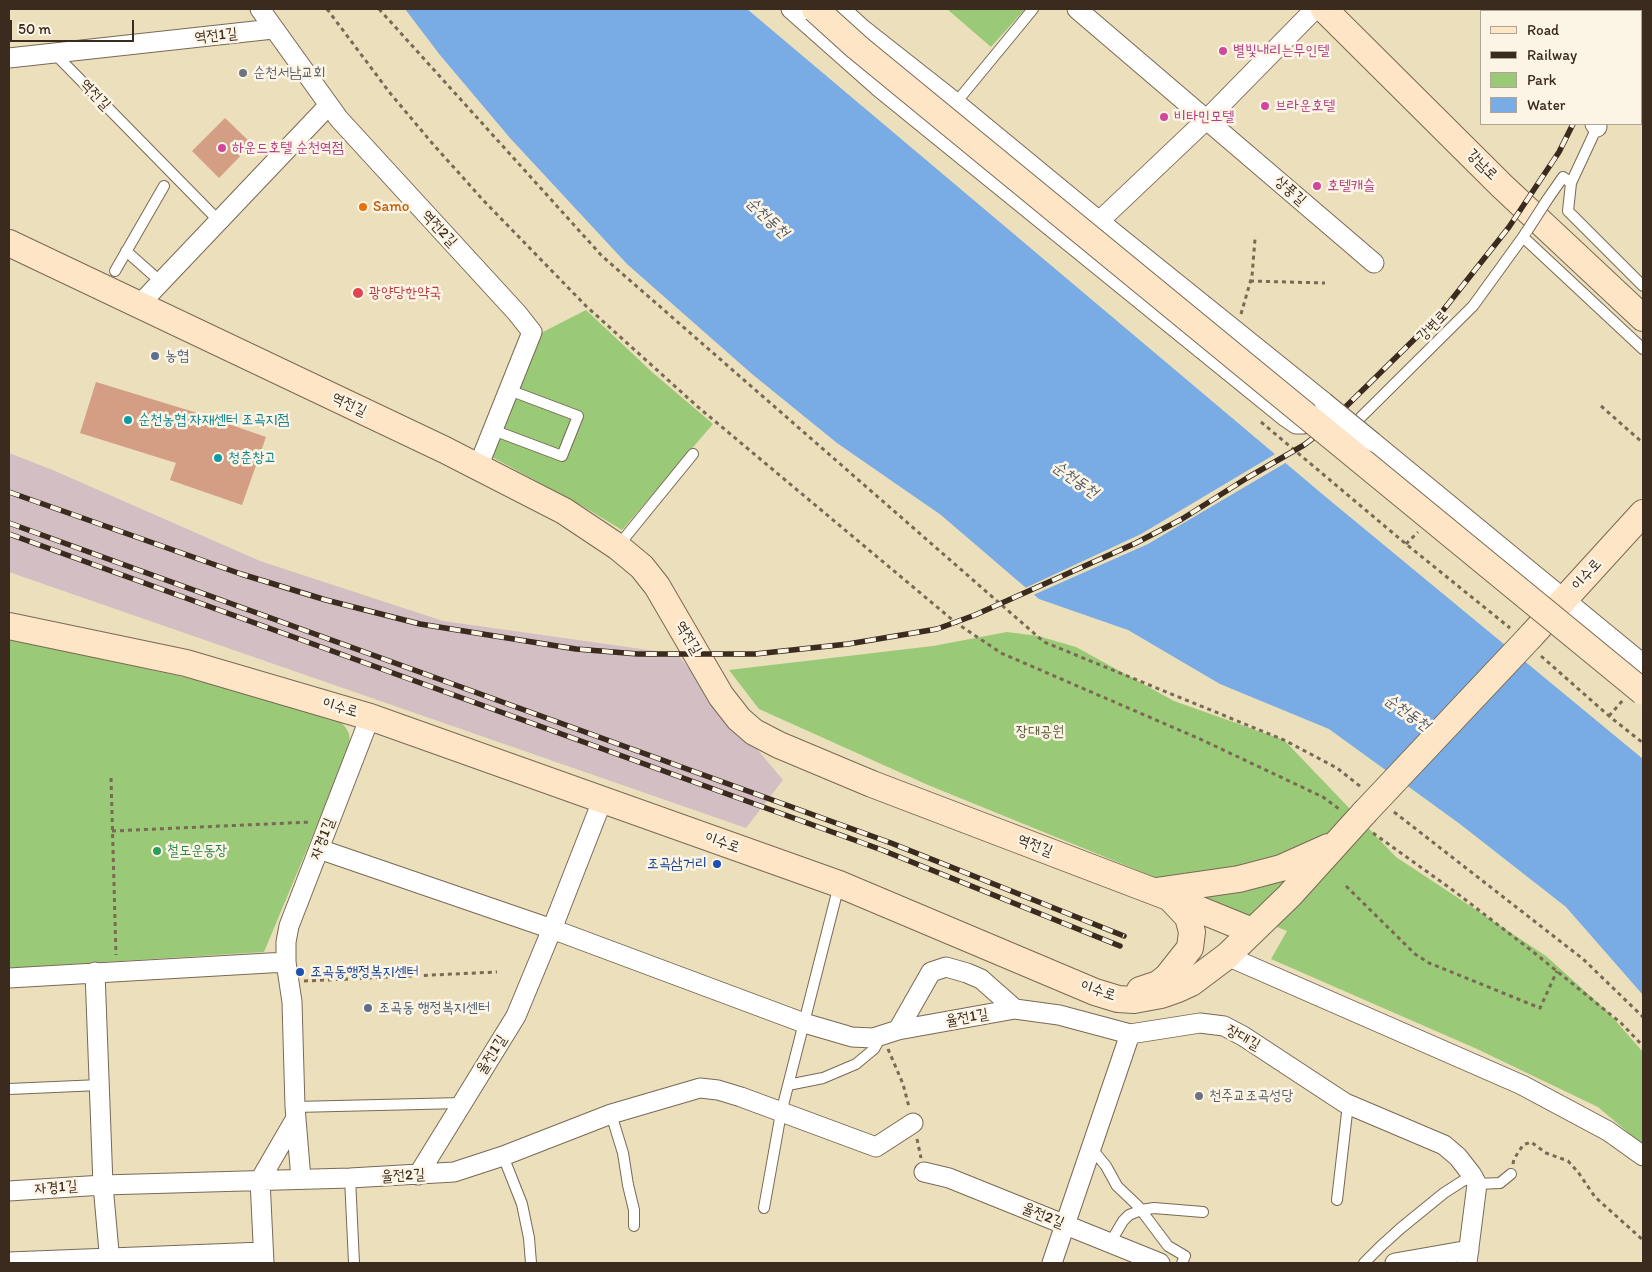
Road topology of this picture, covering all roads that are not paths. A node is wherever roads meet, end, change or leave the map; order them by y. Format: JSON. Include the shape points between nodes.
{"nodes":[{"id":1,"x":260,"y":9,"type":"edge"},
{"id":2,"x":791,"y":9,"type":"edge"},
{"id":3,"x":815,"y":9,"type":"edge"},
{"id":4,"x":826,"y":9,"type":"edge"},
{"id":5,"x":840,"y":9,"type":"edge"},
{"id":6,"x":1033,"y":9,"type":"edge"},
{"id":7,"x":1077,"y":9,"type":"edge"},
{"id":8,"x":1315,"y":9,"type":"edge"},
{"id":9,"x":1324,"y":9,"type":"edge"},
{"id":10,"x":273,"y":29,"type":"junction"},
{"id":11,"x":55,"y":54,"type":"junction"},
{"id":12,"x":9,"y":58,"type":"edge"},
{"id":13,"x":956,"y":103,"type":"junction"},
{"id":14,"x":329,"y":105,"type":"junction"},
{"id":15,"x":1207,"y":119,"type":"junction"},
{"id":16,"x":1597,"y":125,"type":"edge"},
{"id":17,"x":928,"y":126,"type":"junction"},
{"id":18,"x":1571,"y":183,"type":"junction"},
{"id":19,"x":164,"y":186,"type":"dead end"},
{"id":20,"x":219,"y":221,"type":"junction"},
{"id":21,"x":1099,"y":221,"type":"junction"},
{"id":22,"x":1525,"y":234,"type":"junction"},
{"id":23,"x":9,"y":243,"type":"edge"},
{"id":24,"x":1074,"y":245,"type":"junction"},
{"id":25,"x":126,"y":251,"type":"junction"},
{"id":26,"x":1374,"y":263,"type":"dead end"},
{"id":27,"x":115,"y":271,"type":"dead end"},
{"id":28,"x":161,"y":282,"type":"junction"},
{"id":29,"x":1643,"y":286,"type":"edge"},
{"id":30,"x":139,"y":305,"type":"junction"},
{"id":31,"x":1643,"y":318,"type":"edge"},
{"id":32,"x":1643,"y":349,"type":"edge"},
{"id":33,"x":509,"y":390,"type":"junction"},
{"id":34,"x":1324,"y":402,"type":"junction"},
{"id":35,"x":1352,"y":426,"type":"junction"},
{"id":36,"x":493,"y":430,"type":"junction"},
{"id":37,"x":1373,"y":442,"type":"junction"},
{"id":38,"x":693,"y":454,"type":"dead end"},
{"id":39,"x":478,"y":467,"type":"junction"},
{"id":40,"x":1643,"y":513,"type":"edge"},
{"id":41,"x":618,"y":546,"type":"junction"},
{"id":42,"x":1564,"y":600,"type":"junction"},
{"id":43,"x":9,"y":626,"type":"edge"},
{"id":44,"x":1537,"y":630,"type":"junction"},
{"id":45,"x":1643,"y":664,"type":"edge"},
{"id":46,"x":1640,"y":693,"type":"edge"},
{"id":47,"x":370,"y":717,"type":"junction"},
{"id":48,"x":602,"y":801,"type":"junction"},
{"id":49,"x":1336,"y":844,"type":"junction"},
{"id":50,"x":319,"y":849,"type":"junction"},
{"id":51,"x":839,"y":884,"type":"junction"},
{"id":52,"x":1162,"y":895,"type":"junction"},
{"id":53,"x":552,"y":929,"type":"junction"},
{"id":54,"x":1252,"y":932,"type":"junction"},
{"id":55,"x":1227,"y":956,"type":"junction"},
{"id":56,"x":286,"y":962,"type":"junction"},
{"id":57,"x":95,"y":972,"type":"junction"},
{"id":58,"x":9,"y":978,"type":"edge"},
{"id":59,"x":1095,"y":992,"type":"junction"},
{"id":60,"x":1015,"y":1009,"type":"junction"},
{"id":61,"x":804,"y":1022,"type":"junction"},
{"id":62,"x":890,"y":1032,"type":"junction"},
{"id":63,"x":1130,"y":1034,"type":"junction"},
{"id":64,"x":100,"y":1085,"type":"junction"},
{"id":65,"x":788,"y":1085,"type":"junction"},
{"id":66,"x":9,"y":1089,"type":"edge"},
{"id":67,"x":462,"y":1103,"type":"junction"},
{"id":68,"x":1348,"y":1104,"type":"junction"},
{"id":69,"x":296,"y":1113,"type":"junction"},
{"id":70,"x":781,"y":1113,"type":"junction"},
{"id":71,"x":611,"y":1114,"type":"junction"},
{"id":72,"x":913,"y":1124,"type":"road end"},
{"id":73,"x":1092,"y":1149,"type":"junction"},
{"id":74,"x":504,"y":1156,"type":"junction"},
{"id":75,"x":1643,"y":1156,"type":"edge"},
{"id":76,"x":924,"y":1172,"type":"road end"},
{"id":77,"x":1511,"y":1174,"type":"road end"},
{"id":78,"x":418,"y":1175,"type":"junction"},
{"id":79,"x":300,"y":1178,"type":"junction"},
{"id":80,"x":350,"y":1178,"type":"junction"},
{"id":81,"x":260,"y":1180,"type":"junction"},
{"id":82,"x":1474,"y":1180,"type":"junction"},
{"id":83,"x":103,"y":1185,"type":"junction"},
{"id":84,"x":9,"y":1191,"type":"edge"},
{"id":85,"x":1337,"y":1200,"type":"dead end"},
{"id":86,"x":764,"y":1208,"type":"dead end"},
{"id":87,"x":1141,"y":1210,"type":"junction"},
{"id":88,"x":1203,"y":1212,"type":"dead end"},
{"id":89,"x":634,"y":1226,"type":"dead end"},
{"id":90,"x":1066,"y":1226,"type":"junction"},
{"id":91,"x":1110,"y":1243,"type":"junction"},
{"id":92,"x":1468,"y":1256,"type":"edge"},
{"id":93,"x":263,"y":1258,"type":"edge"},
{"id":94,"x":110,"y":1261,"type":"edge"},
{"id":95,"x":9,"y":1262,"type":"edge"},
{"id":96,"x":354,"y":1263,"type":"edge"},
{"id":97,"x":531,"y":1263,"type":"edge"},
{"id":98,"x":1052,"y":1263,"type":"edge"},
{"id":99,"x":1160,"y":1263,"type":"edge"},
{"id":100,"x":1182,"y":1263,"type":"edge"},
{"id":101,"x":1364,"y":1263,"type":"edge"},
{"id":102,"x":1396,"y":1263,"type":"edge"}],
"edges":[{"from":1,"to":10,"type":"street","name":"역전2길"},
{"from":2,"to":17,"type":"street"},
{"from":3,"to":46,"type":"main road","bridge":true},
{"from":4,"to":46,"type":"main road","via":[[861,42],[1582,631]]},
{"from":5,"to":13,"type":"street"},
{"from":6,"to":13,"type":"lane"},
{"from":7,"to":15,"type":"street","name":"상풍길"},
{"from":8,"to":15,"type":"street"},
{"from":9,"to":31,"type":"main road","name":"강남로","via":[[1502,186]]},
{"from":10,"to":11,"type":"street","name":"역전1길"},
{"from":10,"to":14,"type":"street","name":"역전2길"},
{"from":11,"to":12,"type":"street","name":"역전1길"},
{"from":11,"to":20,"type":"lane","name":"역전길"},
{"from":13,"to":17,"type":"lane"},
{"from":13,"to":21,"type":"street"},
{"from":14,"to":20,"type":"street"},
{"from":14,"to":33,"type":"street","name":"역전2길","via":[[532,332]]},
{"from":15,"to":21,"type":"street"},
{"from":15,"to":26,"type":"street","name":"상풍길"},
{"from":16,"to":18,"type":"lane"},
{"from":17,"to":24,"type":"street"},
{"from":18,"to":22,"type":"lane","name":"강변로","bridge":true,"via":[[1563,177]]},
{"from":18,"to":29,"type":"lane","via":[[1568,211]]},
{"from":19,"to":25,"type":"lane"},
{"from":20,"to":28,"type":"street"},
{"from":21,"to":24,"type":"street"},
{"from":21,"to":34,"type":"street"},
{"from":22,"to":32,"type":"lane"},
{"from":22,"to":35,"type":"lane","name":"강변로","via":[[1474,306]]},
{"from":23,"to":30,"type":"main road","name":"역전길"},
{"from":24,"to":34,"type":"street","via":[[1296,424],[1306,423],[1322,411]]},
{"from":25,"to":27,"type":"lane"},
{"from":25,"to":28,"type":"lane"},
{"from":28,"to":30,"type":"street"},
{"from":30,"to":39,"type":"main road","name":"역전길"},
{"from":33,"to":36,"type":"street","name":"역전2길"},
{"from":33,"to":36,"type":"lane","via":[[578,416],[562,456]]},
{"from":34,"to":35,"type":"street","bridge":true},
{"from":35,"to":37,"type":"street","bridge":true},
{"from":36,"to":39,"type":"street","name":"역전2길"},
{"from":37,"to":42,"type":"street"},
{"from":37,"to":44,"type":"street","via":[[1364,444],[1347,461],[1424,526]]},
{"from":38,"to":41,"type":"lane"},
{"from":39,"to":41,"type":"main road","name":"역전길","via":[[564,511]]},
{"from":40,"to":42,"type":"main road","name":"이수로"},
{"from":41,"to":52,"type":"main road","name":"역전길","via":[[657,586],[721,696],[754,732],[872,784]]},
{"from":42,"to":44,"type":"main road","name":"이수로"},
{"from":42,"to":45,"type":"street"},
{"from":43,"to":47,"type":"main road","name":"이수로","via":[[186,664]]},
{"from":44,"to":46,"type":"street"},
{"from":44,"to":49,"type":"main road","name":"이수로","bridge":true},
{"from":47,"to":48,"type":"main road","name":"이수로"},
{"from":47,"to":50,"type":"street","name":"자경1길"},
{"from":48,"to":51,"type":"main road","name":"이수로"},
{"from":48,"to":53,"type":"street"},
{"from":49,"to":52,"type":"main road","via":[[1281,868]]},
{"from":49,"to":54,"type":"main road","name":"이수로"},
{"from":50,"to":53,"type":"street","name":"율전1길"},
{"from":50,"to":56,"type":"street","name":"자경1길","via":[[289,926]]},
{"from":51,"to":59,"type":"main road","name":"이수로"},
{"from":51,"to":61,"type":"lane"},
{"from":52,"to":54,"type":"main road","name":"역전길"},
{"from":52,"to":59,"type":"main road","via":[[1188,917],[1192,932],[1190,948],[1158,984],[1128,992]]},
{"from":53,"to":61,"type":"street","name":"율전1길"},
{"from":53,"to":67,"type":"street","name":"율전1길","via":[[516,1016]]},
{"from":54,"to":55,"type":"main road","name":"이수로"},
{"from":55,"to":59,"type":"main road","name":"이수로","via":[[1191,983],[1161,994],[1134,1000]]},
{"from":55,"to":75,"type":"street","via":[[1522,1085],[1608,1131]]},
{"from":56,"to":57,"type":"street"},
{"from":56,"to":69,"type":"street","name":"자경1길","via":[[292,1002]]},
{"from":57,"to":58,"type":"street"},
{"from":57,"to":64,"type":"street"},
{"from":60,"to":62,"type":"street","name":"율전1길"},
{"from":60,"to":62,"type":"street","via":[[981,980],[946,967],[931,972]]},
{"from":60,"to":63,"type":"street","name":"율전1길","via":[[1058,1015]]},
{"from":61,"to":62,"type":"street","name":"율전1길","via":[[852,1037],[864,1038]]},
{"from":61,"to":65,"type":"lane"},
{"from":62,"to":65,"type":"lane","via":[[856,1064],[823,1078]]},
{"from":63,"to":68,"type":"street","name":"장대길","via":[[1200,1023],[1224,1026]]},
{"from":63,"to":73,"type":"street"},
{"from":64,"to":66,"type":"lane"},
{"from":64,"to":83,"type":"street"},
{"from":65,"to":70,"type":"lane"},
{"from":67,"to":69,"type":"lane"},
{"from":67,"to":78,"type":"street","name":"율전1길"},
{"from":68,"to":82,"type":"street","name":"장대길","via":[[1444,1145]]},
{"from":68,"to":85,"type":"lane"},
{"from":69,"to":79,"type":"street","name":"자경1길"},
{"from":69,"to":81,"type":"street"},
{"from":70,"to":71,"type":"street","name":"율전2길","via":[[718,1090],[700,1088]]},
{"from":70,"to":72,"type":"street","name":"율전2길","via":[[876,1147]]},
{"from":70,"to":86,"type":"lane"},
{"from":71,"to":74,"type":"street","name":"율전2길"},
{"from":71,"to":89,"type":"lane","via":[[623,1153]]},
{"from":73,"to":87,"type":"lane","via":[[1117,1186]]},
{"from":73,"to":90,"type":"street"},
{"from":74,"to":78,"type":"street","name":"율전2길","via":[[454,1172]]},
{"from":74,"to":97,"type":"lane","via":[[522,1204]]},
{"from":76,"to":90,"type":"street","name":"율전2길","via":[[949,1178]]},
{"from":77,"to":82,"type":"lane","via":[[1500,1182]]},
{"from":78,"to":80,"type":"street","name":"율전2길"},
{"from":79,"to":80,"type":"street","name":"율전2길"},
{"from":79,"to":81,"type":"street","name":"자경1길"},
{"from":80,"to":96,"type":"lane"},
{"from":81,"to":83,"type":"street","name":"자경1길"},
{"from":81,"to":93,"type":"street"},
{"from":82,"to":92,"type":"street"},
{"from":82,"to":101,"type":"lane","via":[[1444,1192]]},
{"from":83,"to":84,"type":"street","name":"자경1길"},
{"from":83,"to":94,"type":"street"},
{"from":87,"to":88,"type":"lane"},
{"from":87,"to":91,"type":"lane","via":[[1123,1221]]},
{"from":87,"to":100,"type":"lane","via":[[1168,1246],[1185,1256]]},
{"from":90,"to":91,"type":"street","name":"율전2길"},
{"from":90,"to":98,"type":"street"},
{"from":91,"to":99,"type":"street","name":"율전2길"},
{"from":92,"to":102,"type":"street"},
{"from":93,"to":94,"type":"street"},
{"from":94,"to":95,"type":"street"}]}
